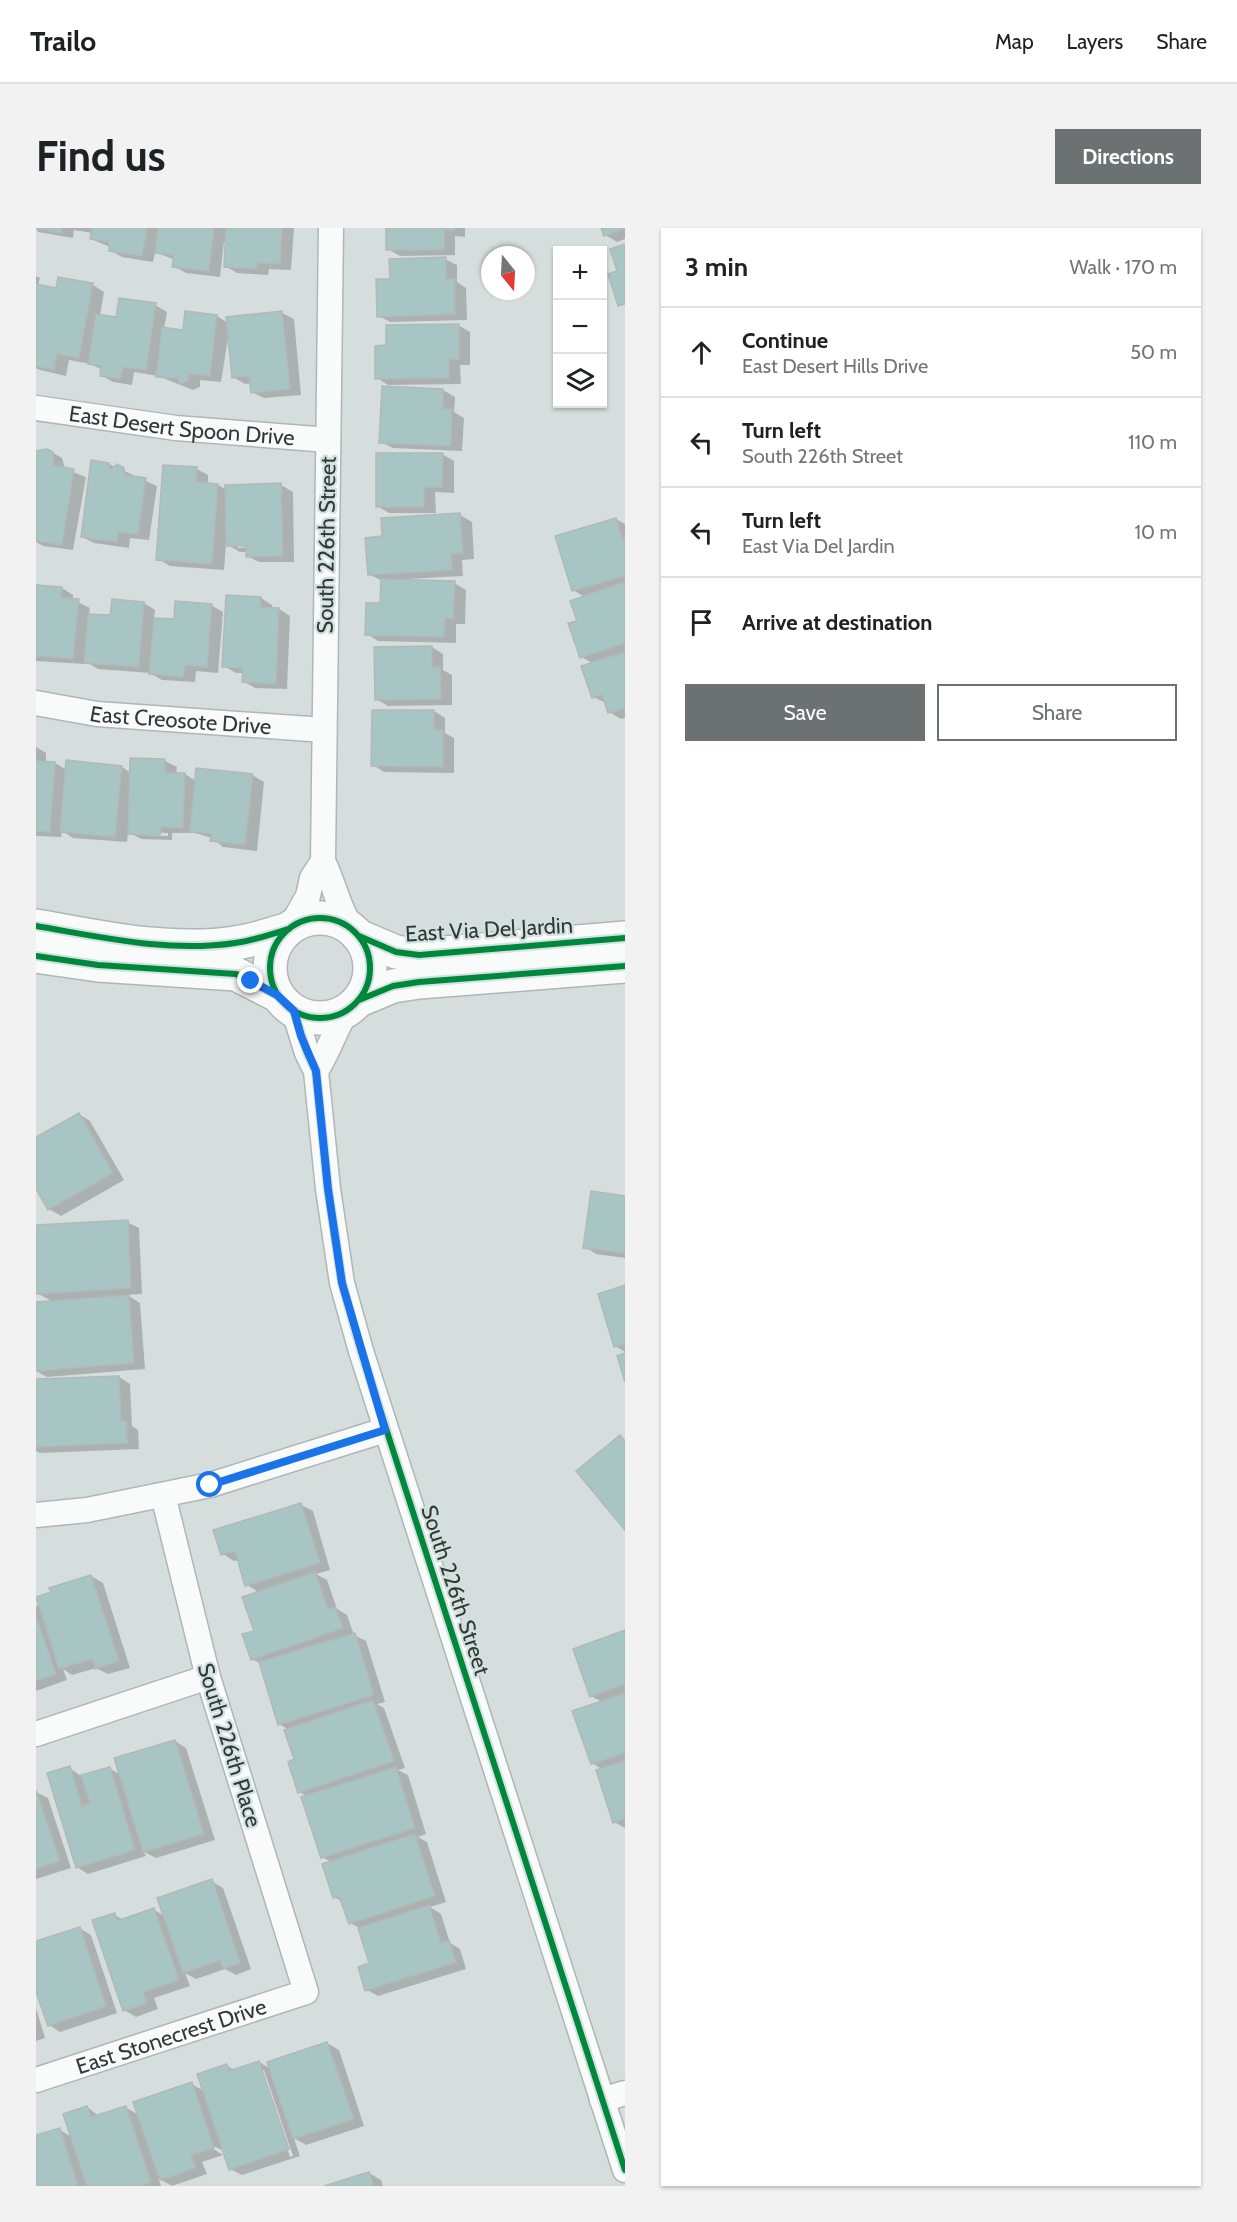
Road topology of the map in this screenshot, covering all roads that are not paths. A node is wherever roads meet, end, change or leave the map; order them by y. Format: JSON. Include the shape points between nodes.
{"nodes":[{"id":1,"x":331,"y":228,"type":"edge"},
{"id":2,"x":36,"y":408,"type":"edge"},
{"id":3,"x":328,"y":440,"type":"junction"},
{"id":4,"x":36,"y":703,"type":"edge"},
{"id":5,"x":324,"y":730,"type":"junction"},
{"id":6,"x":323,"y":861,"type":"junction"},
{"id":7,"x":36,"y":926,"type":"edge"},
{"id":8,"x":289,"y":928,"type":"junction"},
{"id":9,"x":356,"y":933,"type":"junction"},
{"id":10,"x":625,"y":938,"type":"edge"},
{"id":11,"x":36,"y":956,"type":"edge"},
{"id":12,"x":625,"y":966,"type":"edge"},
{"id":13,"x":286,"y":1003,"type":"junction"},
{"id":14,"x":353,"y":1005,"type":"junction"},
{"id":15,"x":316,"y":1071,"type":"junction"},
{"id":16,"x":385,"y":1430,"type":"junction"},
{"id":17,"x":163,"y":1495,"type":"junction"},
{"id":18,"x":36,"y":1515,"type":"edge"},
{"id":19,"x":208,"y":1677,"type":"junction"},
{"id":20,"x":36,"y":1734,"type":"edge"},
{"id":21,"x":306,"y":1992,"type":"joint"},
{"id":22,"x":36,"y":2080,"type":"edge"},
{"id":23,"x":614,"y":2097,"type":"edge"},
{"id":24,"x":625,"y":2170,"type":"edge"}],
"edges":[{"from":1,"to":3,"type":"street","name":"South 226th Street"},
{"from":2,"to":3,"type":"street","name":"East Desert Spoon Drive","via":[[176,428]]},
{"from":3,"to":5,"type":"street","name":"South 226th Street"},
{"from":4,"to":5,"type":"street","name":"East Creosote Drive","via":[[97,714]]},
{"from":5,"to":6,"type":"street","name":"South 226th Street"},
{"from":6,"to":8,"type":"street","name":"South 226th Street"},
{"from":6,"to":9,"type":"street","name":"South 226th Street","via":[[342,914]]},
{"from":7,"to":8,"type":"street","via":[[184,946],[238,943]]},
{"from":8,"to":9,"type":"street","via":[[322,918],[344,924]]},
{"from":8,"to":13,"type":"street","via":[[279,939],[271,960],[271,982]]},
{"from":9,"to":10,"type":"street","name":"East Via Del Jardin","via":[[396,952],[419,955]]},
{"from":9,"to":14,"type":"street","via":[[370,961],[370,975]]},
{"from":11,"to":13,"type":"street","via":[[98,965],[236,974]]},
{"from":12,"to":14,"type":"street","name":"East Via Del Jardin","via":[[419,982],[393,986]]},
{"from":13,"to":14,"type":"street","via":[[307,1017],[321,1018]]},
{"from":13,"to":15,"type":"street","name":"South 226th Street"},
{"from":14,"to":15,"type":"street"},
{"from":15,"to":16,"type":"street","name":"South 226th Street","via":[[342,1283]]},
{"from":16,"to":17,"type":"street","via":[[210,1485]]},
{"from":16,"to":23,"type":"street","name":"South 226th Street"},
{"from":17,"to":18,"type":"street"},
{"from":17,"to":19,"type":"street","name":"South 226th Place"},
{"from":19,"to":20,"type":"street"},
{"from":19,"to":21,"type":"street","name":"South 226th Place"},
{"from":21,"to":22,"type":"street","name":"East Stonecrest Drive"},
{"from":23,"to":24,"type":"street","name":"South 226th Street"}]}
